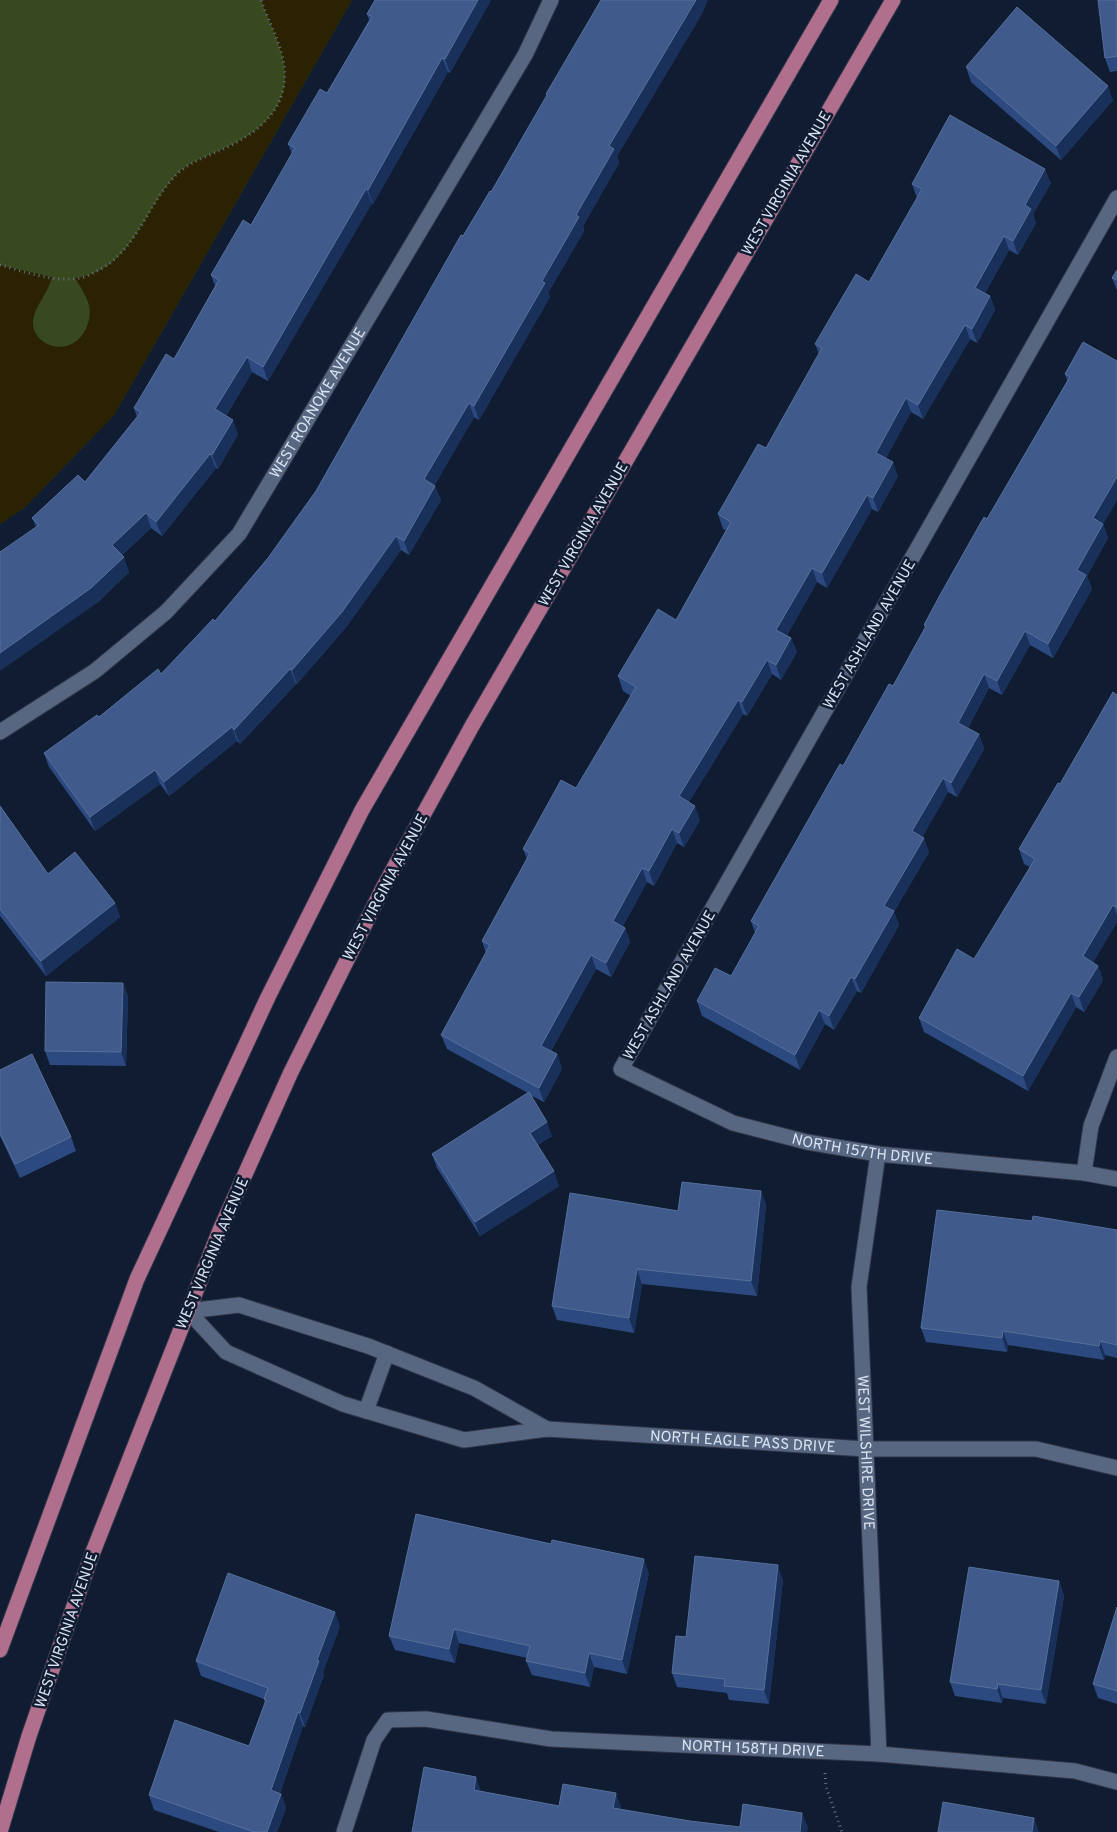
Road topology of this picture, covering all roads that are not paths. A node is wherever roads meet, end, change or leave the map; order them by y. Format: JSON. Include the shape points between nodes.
{"nodes":[{"id":1,"x":551,"y":0,"type":"edge"},
{"id":2,"x":831,"y":0,"type":"edge"},
{"id":3,"x":893,"y":0,"type":"edge"},
{"id":4,"x":1117,"y":198,"type":"edge"},
{"id":5,"x":0,"y":732,"type":"edge"},
{"id":6,"x":1117,"y":1057,"type":"edge"},
{"id":7,"x":621,"y":1069,"type":"joint"},
{"id":8,"x":878,"y":1154,"type":"junction"},
{"id":9,"x":1084,"y":1173,"type":"junction"},
{"id":10,"x":1117,"y":1179,"type":"edge"},
{"id":11,"x":188,"y":1311,"type":"junction"},
{"id":12,"x":387,"y":1353,"type":"junction"},
{"id":13,"x":366,"y":1411,"type":"junction"},
{"id":14,"x":547,"y":1429,"type":"junction"},
{"id":15,"x":866,"y":1449,"type":"junction"},
{"id":16,"x":1117,"y":1468,"type":"edge"},
{"id":17,"x":0,"y":1650,"type":"edge"},
{"id":18,"x":879,"y":1754,"type":"junction"},
{"id":19,"x":1117,"y":1782,"type":"edge"},
{"id":20,"x":0,"y":1832,"type":"edge"},
{"id":21,"x":344,"y":1832,"type":"edge"}],
"edges":[{"from":1,"to":5,"type":"street","name":"WEST ROANOKE AVENUE","via":[[525,55],[239,534],[166,612],[102,665]]},
{"from":2,"to":17,"type":"main road","via":[[362,810],[268,997],[137,1279]]},
{"from":3,"to":11,"type":"main road","name":"WEST VIRGINIA AVENUE","via":[[472,726],[383,888],[291,1072],[220,1230]]},
{"from":4,"to":7,"type":"street","name":"WEST ASHLAND AVENUE"},
{"from":6,"to":9,"type":"street","via":[[1091,1126]]},
{"from":7,"to":8,"type":"street","name":"NORTH 157TH DRIVE","via":[[733,1123],[807,1142]]},
{"from":8,"to":9,"type":"street","name":"NORTH 157TH DRIVE"},
{"from":8,"to":15,"type":"street","name":"WEST WILSHIRE DRIVE","via":[[859,1287]]},
{"from":9,"to":10,"type":"street","name":"NORTH 157TH DRIVE"},
{"from":11,"to":12,"type":"street","name":"NORTH EAGLE PASS DRIVE","via":[[239,1305]]},
{"from":11,"to":13,"type":"street","name":"NORTH EAGLE PASS DRIVE","via":[[226,1352]]},
{"from":11,"to":20,"type":"main road","name":"WEST VIRGINIA AVENUE","via":[[91,1557],[29,1736]]},
{"from":12,"to":13,"type":"street"},
{"from":12,"to":14,"type":"street","name":"NORTH EAGLE PASS DRIVE","via":[[474,1388]]},
{"from":13,"to":14,"type":"street","name":"NORTH EAGLE PASS DRIVE","via":[[464,1440]]},
{"from":14,"to":15,"type":"street","name":"NORTH EAGLE PASS DRIVE"},
{"from":15,"to":16,"type":"street","name":"NORTH EAGLE PASS DRIVE","via":[[1036,1449]]},
{"from":15,"to":18,"type":"street","name":"WEST WILSHIRE DRIVE"},
{"from":18,"to":19,"type":"street","name":"NORTH 158TH DRIVE","via":[[1075,1771]]},
{"from":18,"to":21,"type":"street","name":"NORTH 158TH DRIVE","via":[[551,1739],[426,1719],[388,1720],[374,1740]]}]}
